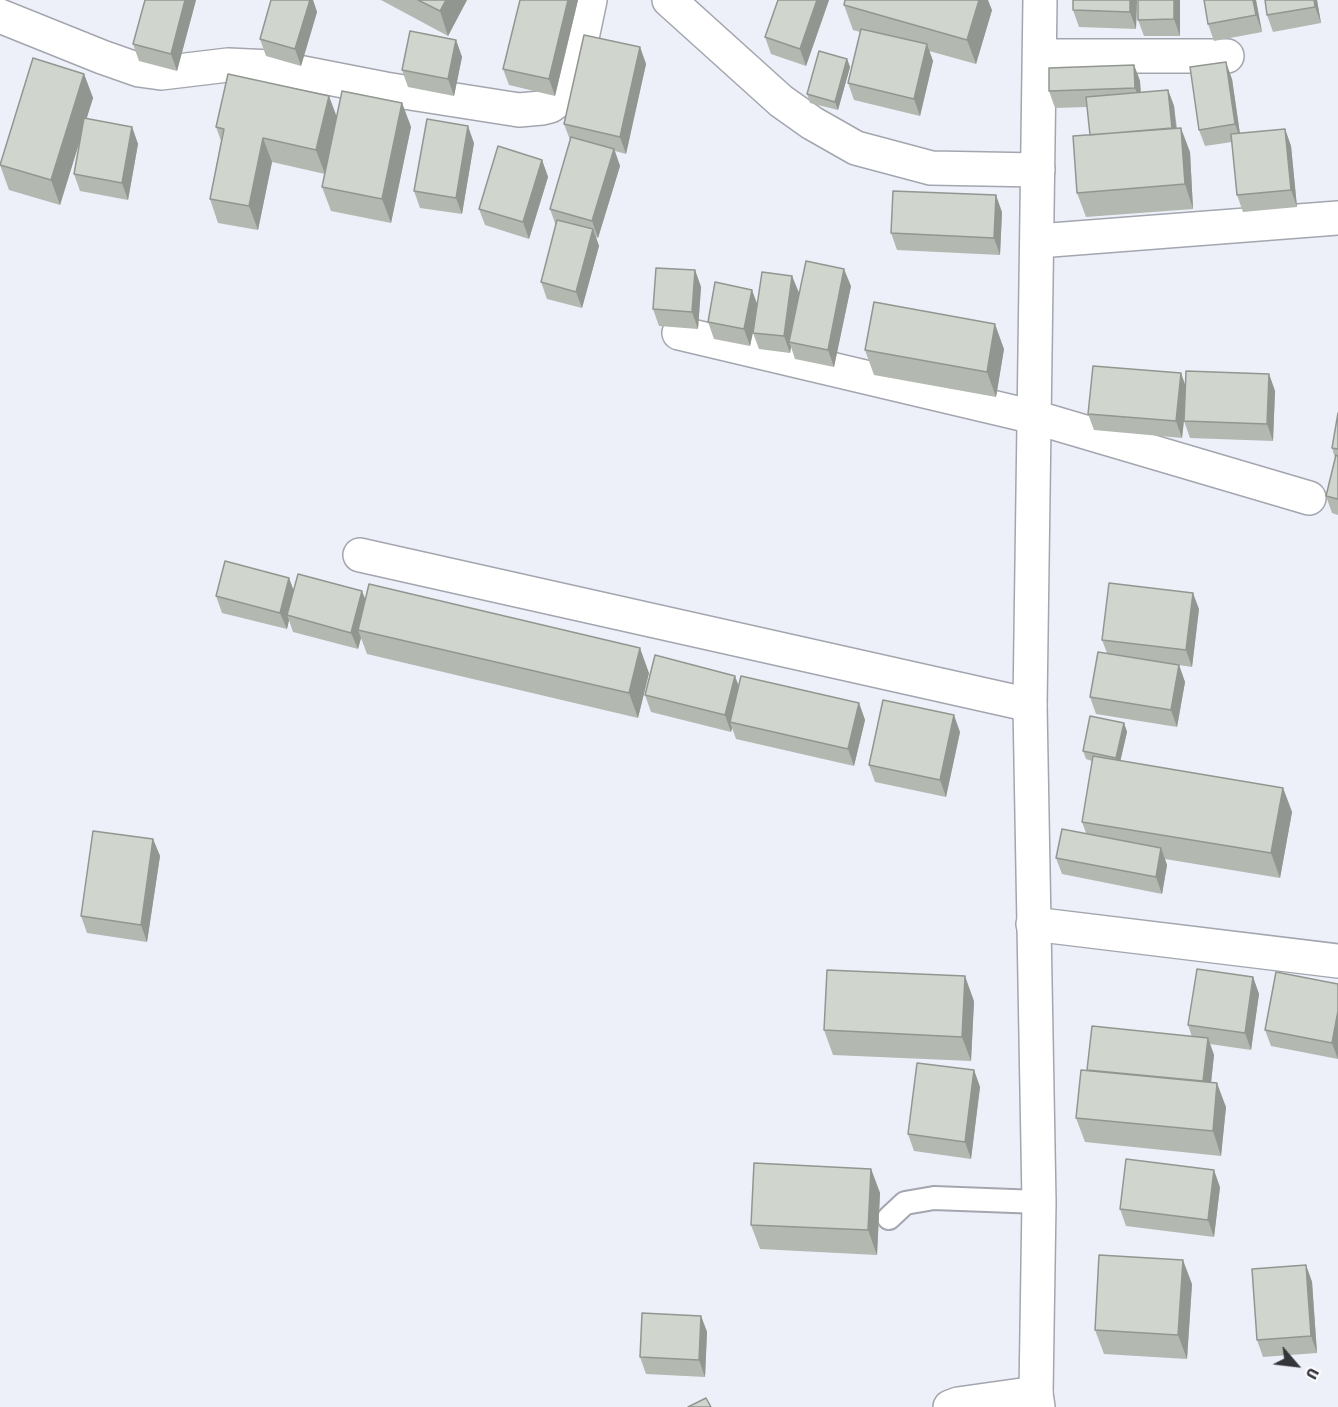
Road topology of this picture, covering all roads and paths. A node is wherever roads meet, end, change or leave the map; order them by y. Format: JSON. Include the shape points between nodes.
{"nodes":[{"id":1,"x":590,"y":0,"type":"edge"},
{"id":2,"x":669,"y":0,"type":"edge"},
{"id":3,"x":1040,"y":0,"type":"edge"},
{"id":4,"x":0,"y":16,"type":"edge"},
{"id":5,"x":1040,"y":56,"type":"junction"},
{"id":6,"x":1227,"y":56,"type":"dead end"},
{"id":7,"x":1038,"y":170,"type":"junction"},
{"id":8,"x":1338,"y":218,"type":"edge"},
{"id":9,"x":1038,"y":241,"type":"junction"},
{"id":10,"x":680,"y":333,"type":"dead end"},
{"id":11,"x":1034,"y":417,"type":"junction"},
{"id":12,"x":1309,"y":498,"type":"dead end"},
{"id":13,"x":360,"y":555,"type":"dead end"},
{"id":14,"x":1030,"y":705,"type":"junction"},
{"id":15,"x":1033,"y":924,"type":"junction"},
{"id":16,"x":1338,"y":961,"type":"edge"},
{"id":17,"x":1039,"y":1202,"type":"junction"},
{"id":18,"x":890,"y":1218,"type":"dead end"},
{"id":19,"x":1037,"y":1400,"type":"edge"},
{"id":20,"x":950,"y":1407,"type":"edge"}],
"edges":[{"from":1,"to":4,"type":"street","via":[[575,71],[567,89],[550,106],[519,110],[272,67],[228,65],[161,73],[139,70]]},
{"from":2,"to":7,"type":"street","via":[[781,101],[856,148],[931,168]]},
{"from":3,"to":5,"type":"street"},
{"from":5,"to":6,"type":"street"},
{"from":5,"to":7,"type":"street"},
{"from":7,"to":9,"type":"street"},
{"from":8,"to":9,"type":"street"},
{"from":9,"to":11,"type":"street"},
{"from":10,"to":11,"type":"street"},
{"from":11,"to":12,"type":"street"},
{"from":11,"to":14,"type":"street"},
{"from":13,"to":14,"type":"street"},
{"from":14,"to":15,"type":"street"},
{"from":15,"to":16,"type":"street"},
{"from":15,"to":17,"type":"street"},
{"from":17,"to":18,"type":"lane","via":[[934,1198],[905,1203]]},
{"from":17,"to":19,"type":"street"},
{"from":19,"to":20,"type":"street"}]}
